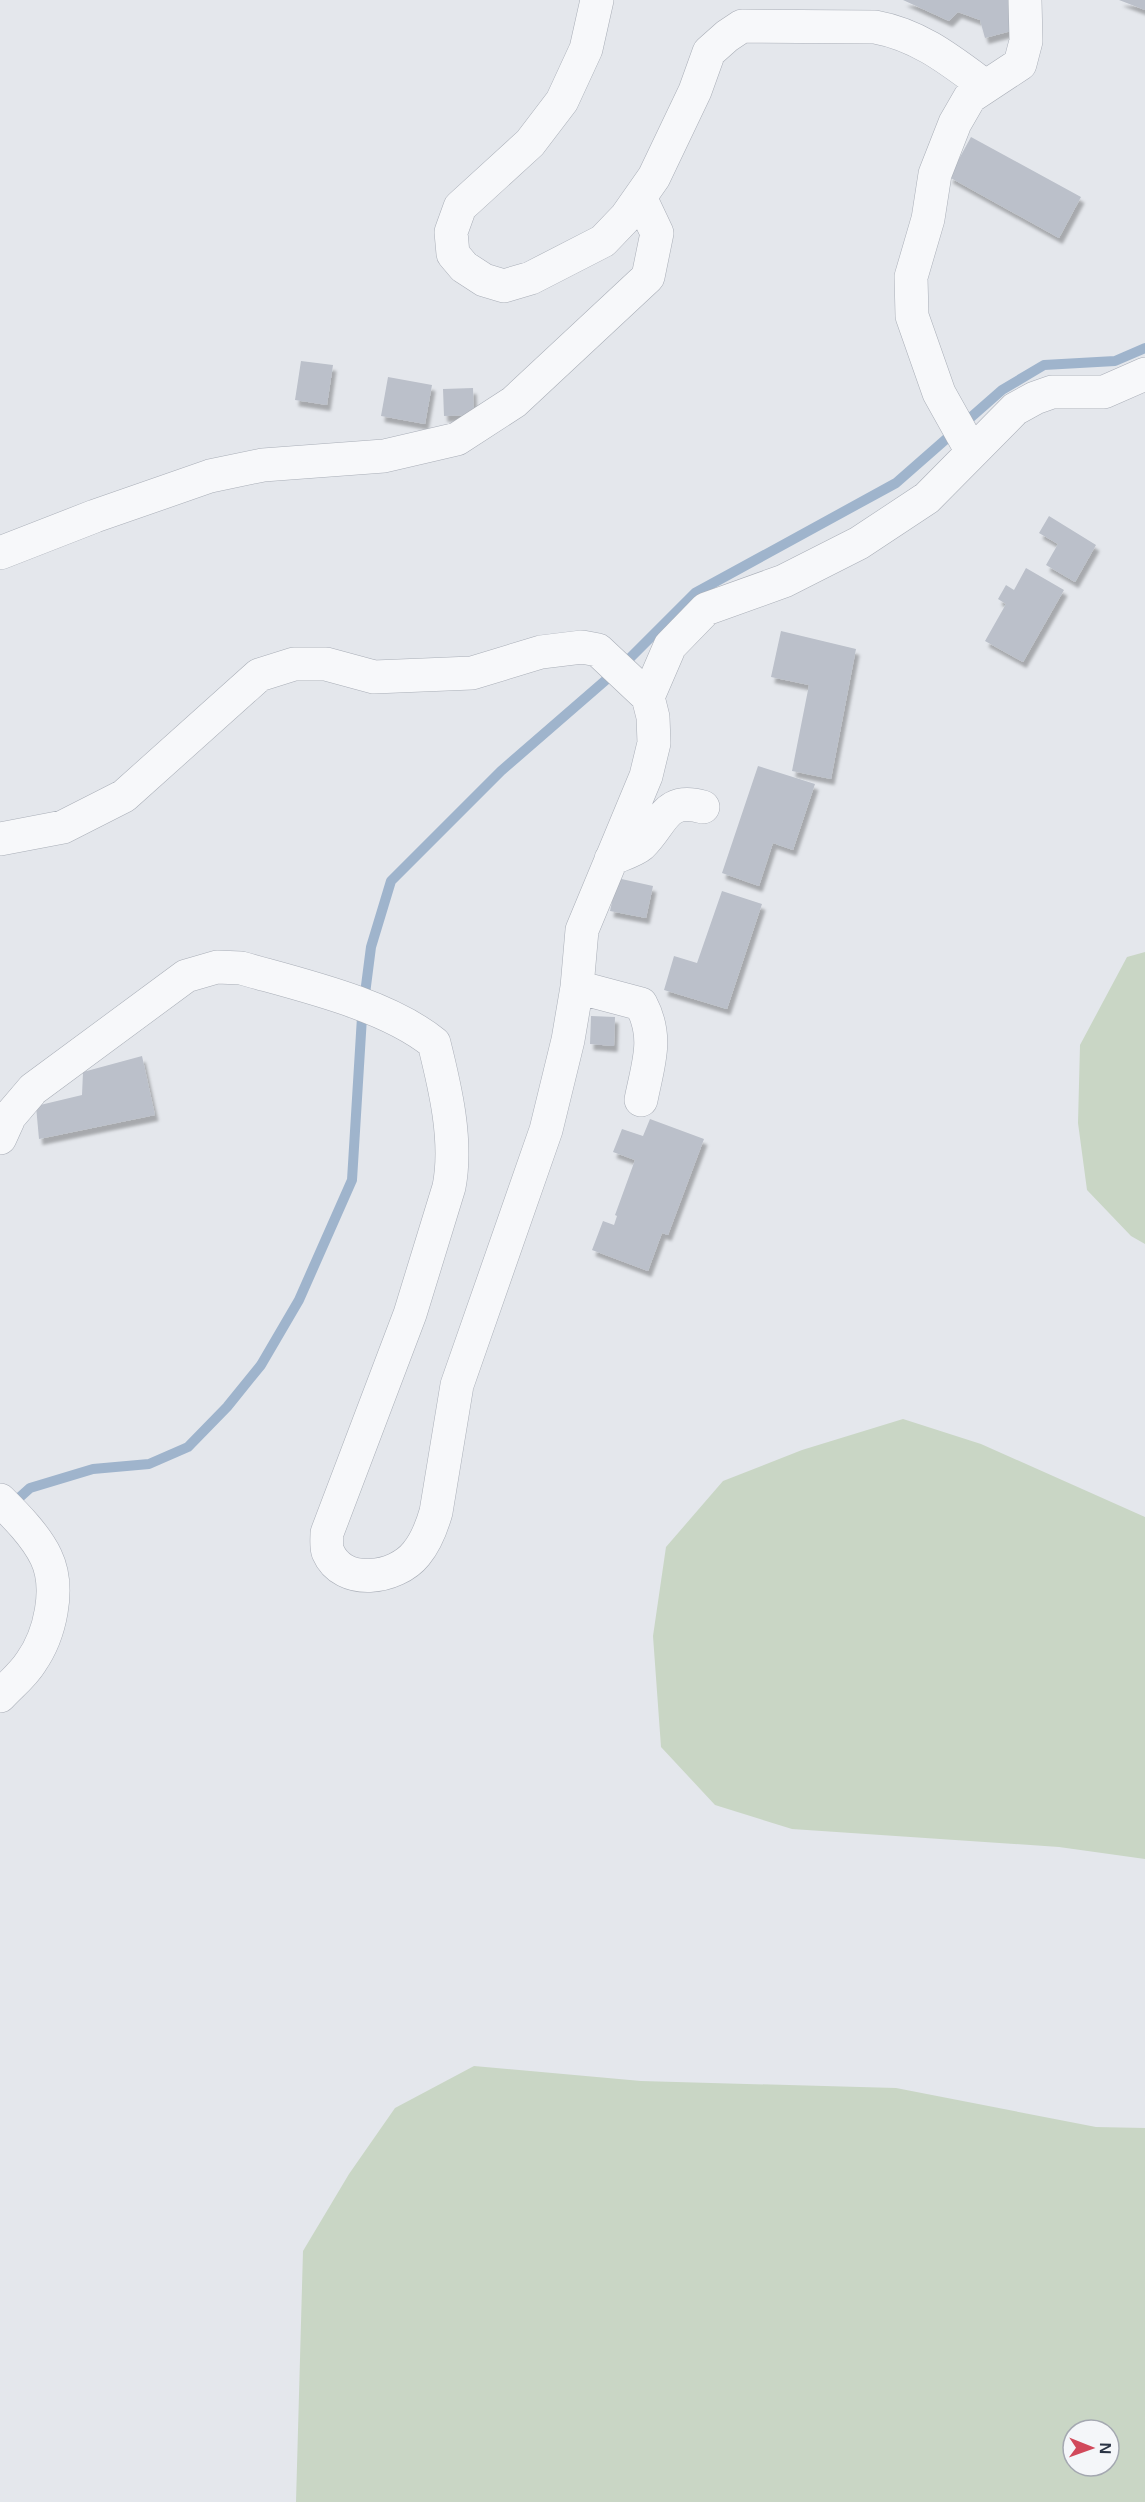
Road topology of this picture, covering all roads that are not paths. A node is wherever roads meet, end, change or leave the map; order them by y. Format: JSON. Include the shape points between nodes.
{"nodes":[{"id":1,"x":597,"y":0,"type":"edge"},
{"id":2,"x":1025,"y":0,"type":"edge"},
{"id":3,"x":985,"y":86,"type":"junction"},
{"id":4,"x":640,"y":197,"type":"junction"},
{"id":5,"x":1145,"y":374,"type":"edge"},
{"id":6,"x":972,"y":452,"type":"junction"},
{"id":7,"x":0,"y":553,"type":"edge"},
{"id":8,"x":639,"y":689,"type":"junction"},
{"id":9,"x":703,"y":807,"type":"dead end"},
{"id":10,"x":0,"y":839,"type":"edge"},
{"id":11,"x":611,"y":859,"type":"junction"},
{"id":12,"x":577,"y":987,"type":"junction"},
{"id":13,"x":642,"y":1100,"type":"dead end"},
{"id":14,"x":0,"y":1138,"type":"edge"},
{"id":15,"x":7,"y":1507,"type":"edge"},
{"id":16,"x":0,"y":1696,"type":"edge"}],
"edges":[{"from":1,"to":4,"type":"street","via":[[586,49],[562,101],[530,142],[460,207],[451,232],[453,254],[484,280],[504,286],[531,278],[603,241]]},
{"from":2,"to":3,"type":"street","via":[[1026,41],[1020,64]]},
{"from":3,"to":4,"type":"street","via":[[927,44],[895,31],[875,27],[742,26],[709,52],[695,91],[654,177]]},
{"from":3,"to":6,"type":"street","via":[[970,96],[935,174],[928,219],[911,277],[912,316],[950,417]]},
{"from":4,"to":7,"type":"street","via":[[657,233],[648,277],[514,402],[458,439],[384,456],[263,465],[210,476]]},
{"from":5,"to":6,"type":"street","via":[[1104,392],[1053,392],[1035,398],[1015,410]]},
{"from":6,"to":8,"type":"street","via":[[927,498],[859,543],[784,581],[706,609],[670,646]]},
{"from":8,"to":10,"type":"street","via":[[598,650],[582,647],[541,652],[472,673],[374,677],[327,664],[294,664],[259,675],[124,796],[63,827]]},
{"from":8,"to":11,"type":"street","via":[[653,717],[654,743],[646,776]]},
{"from":9,"to":11,"type":"street","via":[[688,803],[671,807],[640,846]]},
{"from":11,"to":12,"type":"street","via":[[582,930]]},
{"from":12,"to":13,"type":"street","via":[[641,1004],[651,1022],[652,1046]]},
{"from":12,"to":14,"type":"street","via":[[546,1130],[457,1385],[431,1528],[417,1554],[389,1573],[367,1577],[348,1571],[327,1550],[327,1533],[410,1314],[452,1173],[448,1120],[434,1043],[417,1029],[380,1011],[241,968],[217,967],[186,976],[33,1089],[10,1116]]},
{"from":15,"to":16,"type":"street","via":[[46,1557],[52,1576],[51,1604],[44,1636],[31,1663]]}]}
